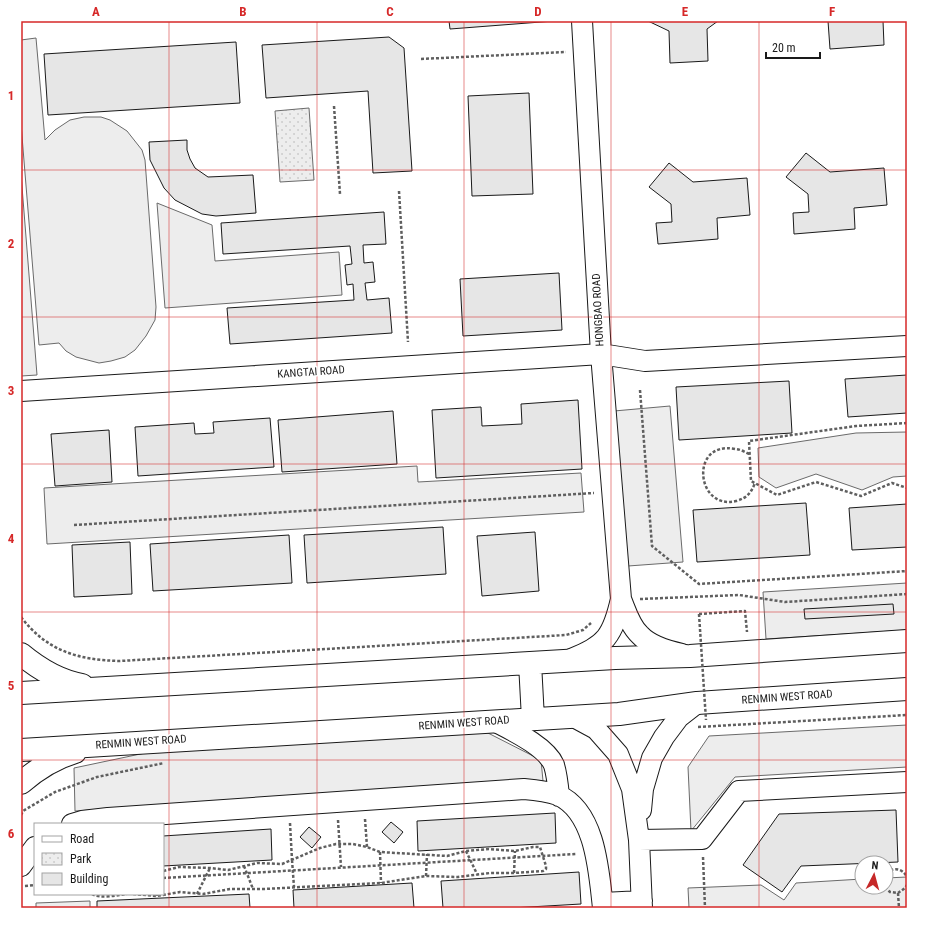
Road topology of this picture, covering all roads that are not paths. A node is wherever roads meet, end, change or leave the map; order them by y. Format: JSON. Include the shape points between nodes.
{"nodes":[{"id":1,"x":582,"y":21,"type":"edge"},
{"id":2,"x":907,"y":346,"type":"edge"},
{"id":3,"x":601,"y":354,"type":"junction"},
{"id":4,"x":21,"y":391,"type":"edge"},
{"id":5,"x":621,"y":599,"type":"junction"},
{"id":6,"x":907,"y":641,"type":"edge"},
{"id":7,"x":21,"y":654,"type":"edge"},
{"id":8,"x":690,"y":656,"type":"junction"},
{"id":9,"x":564,"y":662,"type":"junction"},
{"id":10,"x":530,"y":663,"type":"junction"},
{"id":11,"x":101,"y":688,"type":"junction"},
{"id":12,"x":907,"y":689,"type":"edge"},
{"id":13,"x":21,"y":693,"type":"edge"},
{"id":14,"x":701,"y":711,"type":"junction"},
{"id":15,"x":572,"y":716,"type":"junction"},
{"id":16,"x":533,"y":718,"type":"junction"},
{"id":17,"x":494,"y":721,"type":"junction"},
{"id":18,"x":102,"y":745,"type":"junction"},
{"id":19,"x":21,"y":750,"type":"edge"},
{"id":20,"x":21,"y":782,"type":"edge"},
{"id":21,"x":907,"y":782,"type":"edge"},
{"id":22,"x":559,"y":796,"type":"junction"},
{"id":23,"x":75,"y":823,"type":"edge"},
{"id":24,"x":639,"y":840,"type":"junction"},
{"id":25,"x":34,"y":848,"type":"edge"},
{"id":26,"x":21,"y":866,"type":"edge"},
{"id":27,"x":642,"y":904,"type":"edge"},
{"id":28,"x":603,"y":905,"type":"edge"}],
"edges":[{"from":1,"to":3,"type":"street","name":"HONGBAO ROAD"},
{"from":2,"to":3,"type":"street","name":"KANGTAI ROAD","via":[[645,361]]},
{"from":3,"to":4,"type":"street","name":"KANGTAI ROAD"},
{"from":3,"to":5,"type":"street","name":"HONGBAO ROAD"},
{"from":5,"to":8,"type":"street","name":"HONGBAO ROAD","via":[[628,618],[640,636],[671,652]]},
{"from":5,"to":9,"type":"street","name":"HONGBAO ROAD","via":[[616,621],[609,635],[596,648]]},
{"from":6,"to":8,"type":"main road"},
{"from":7,"to":11,"type":"main road","via":[[42,671],[58,678]]},
{"from":8,"to":9,"type":"main road"},
{"from":9,"to":10,"type":"main road"},
{"from":10,"to":11,"type":"main road"},
{"from":10,"to":16,"type":"main road"},
{"from":11,"to":13,"type":"main road"},
{"from":12,"to":14,"type":"main road","name":"RENMIN WEST ROAD"},
{"from":14,"to":15,"type":"main road","name":"RENMIN WEST ROAD"},
{"from":14,"to":24,"type":"street","via":[[679,717],[652,758],[643,789]]},
{"from":15,"to":16,"type":"main road","name":"RENMIN WEST ROAD"},
{"from":15,"to":24,"type":"street","via":[[596,729],[618,754],[632,789]]},
{"from":16,"to":17,"type":"main road","name":"RENMIN WEST ROAD"},
{"from":17,"to":18,"type":"main road","name":"RENMIN WEST ROAD"},
{"from":17,"to":22,"type":"street","via":[[541,748],[553,763]]},
{"from":18,"to":19,"type":"main road","name":"RENMIN WEST ROAD"},
{"from":18,"to":20,"type":"main road","via":[[73,752],[48,763]]},
{"from":21,"to":24,"type":"street","via":[[739,791],[702,839]]},
{"from":22,"to":23,"type":"street","via":[[542,790],[524,789],[108,818]]},
{"from":22,"to":28,"type":"street","via":[[574,807],[585,823],[594,845]]},
{"from":24,"to":27,"type":"street"},
{"from":25,"to":26,"type":"street"},
{"from":27,"to":28,"type":"street"}]}
